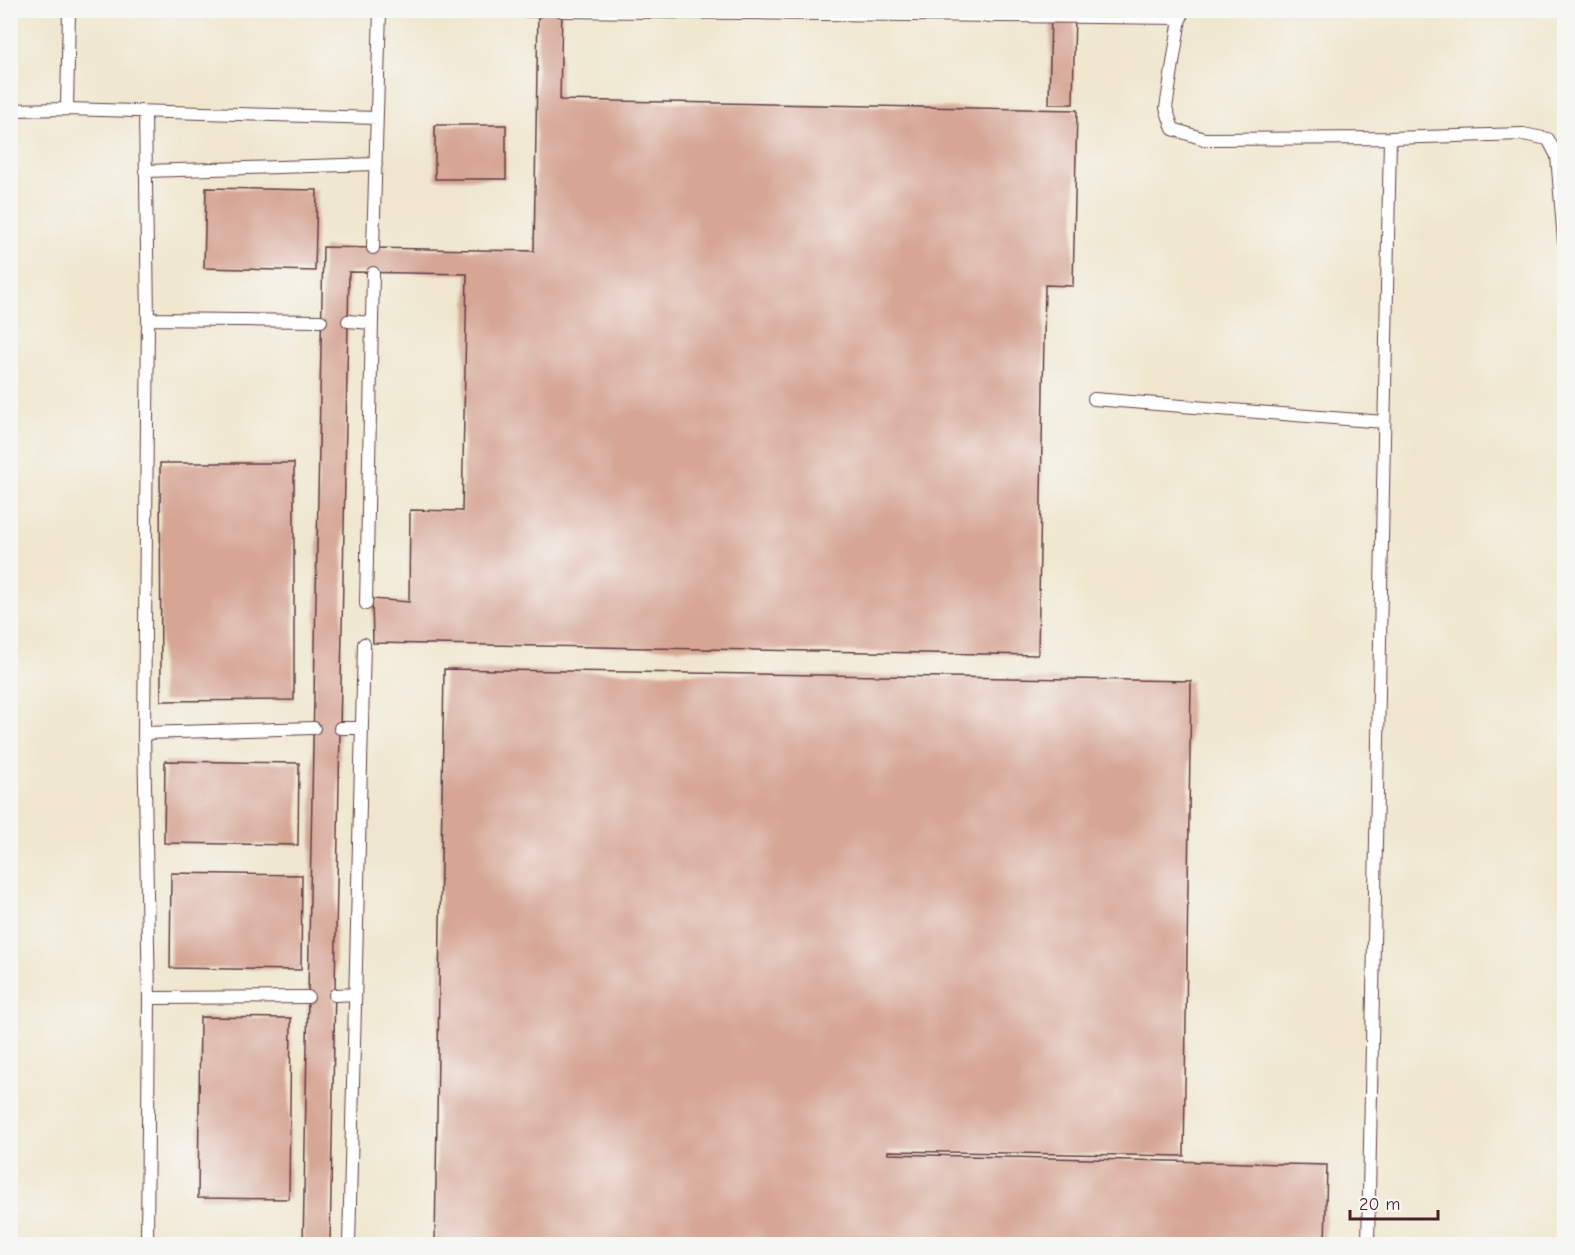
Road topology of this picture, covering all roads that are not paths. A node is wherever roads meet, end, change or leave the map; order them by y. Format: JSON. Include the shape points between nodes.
{"nodes":[{"id":1,"x":69,"y":10,"type":"edge"},
{"id":2,"x":380,"y":10,"type":"edge"},
{"id":3,"x":516,"y":10,"type":"edge"},
{"id":4,"x":538,"y":11,"type":"edge"},
{"id":5,"x":562,"y":11,"type":"edge"},
{"id":6,"x":767,"y":12,"type":"edge"},
{"id":7,"x":1181,"y":14,"type":"edge"},
{"id":8,"x":67,"y":109,"type":"junction"},
{"id":9,"x":10,"y":110,"type":"edge"},
{"id":10,"x":145,"y":112,"type":"junction"},
{"id":11,"x":376,"y":118,"type":"junction"},
{"id":12,"x":1390,"y":138,"type":"junction"},
{"id":13,"x":376,"y":164,"type":"junction"},
{"id":14,"x":145,"y":171,"type":"junction"},
{"id":15,"x":1564,"y":241,"type":"edge"},
{"id":16,"x":373,"y":248,"type":"dead end"},
{"id":17,"x":373,"y":273,"type":"dead end"},
{"id":18,"x":148,"y":319,"type":"junction"},
{"id":19,"x":321,"y":321,"type":"dead end"},
{"id":20,"x":348,"y":321,"type":"dead end"},
{"id":21,"x":371,"y":322,"type":"junction"},
{"id":22,"x":1094,"y":399,"type":"dead end"},
{"id":23,"x":1384,"y":422,"type":"junction"},
{"id":24,"x":366,"y":604,"type":"dead end"},
{"id":25,"x":364,"y":644,"type":"dead end"},
{"id":26,"x":314,"y":728,"type":"dead end"},
{"id":27,"x":340,"y":728,"type":"dead end"},
{"id":28,"x":361,"y":728,"type":"junction"},
{"id":29,"x":144,"y":733,"type":"junction"},
{"id":30,"x":355,"y":994,"type":"junction"},
{"id":31,"x":335,"y":995,"type":"dead end"},
{"id":32,"x":308,"y":997,"type":"dead end"},
{"id":33,"x":149,"y":998,"type":"junction"},
{"id":34,"x":147,"y":1245,"type":"edge"},
{"id":35,"x":349,"y":1245,"type":"edge"},
{"id":36,"x":1368,"y":1245,"type":"edge"}],
"edges":[{"from":1,"to":8,"type":"lane"},
{"from":2,"to":11,"type":"lane"},
{"from":3,"to":4,"type":"lane"},
{"from":5,"to":6,"type":"lane"},
{"from":6,"to":7,"type":"lane"},
{"from":7,"to":12,"type":"lane","via":[[1166,108],[1173,129],[1204,139]]},
{"from":8,"to":9,"type":"lane"},
{"from":8,"to":10,"type":"lane"},
{"from":10,"to":11,"type":"lane"},
{"from":10,"to":14,"type":"lane"},
{"from":11,"to":13,"type":"lane"},
{"from":12,"to":15,"type":"lane","via":[[1523,134],[1548,139],[1557,156]]},
{"from":12,"to":23,"type":"lane"},
{"from":13,"to":14,"type":"lane"},
{"from":13,"to":16,"type":"lane"},
{"from":14,"to":18,"type":"lane"},
{"from":17,"to":21,"type":"lane"},
{"from":18,"to":19,"type":"lane"},
{"from":18,"to":29,"type":"lane"},
{"from":20,"to":21,"type":"lane"},
{"from":21,"to":24,"type":"lane"},
{"from":22,"to":23,"type":"lane"},
{"from":23,"to":36,"type":"lane"},
{"from":25,"to":28,"type":"lane"},
{"from":26,"to":29,"type":"lane"},
{"from":27,"to":28,"type":"lane"},
{"from":28,"to":30,"type":"lane"},
{"from":29,"to":33,"type":"lane"},
{"from":30,"to":31,"type":"lane"},
{"from":30,"to":35,"type":"lane"},
{"from":32,"to":33,"type":"lane"},
{"from":33,"to":34,"type":"lane"}]}
